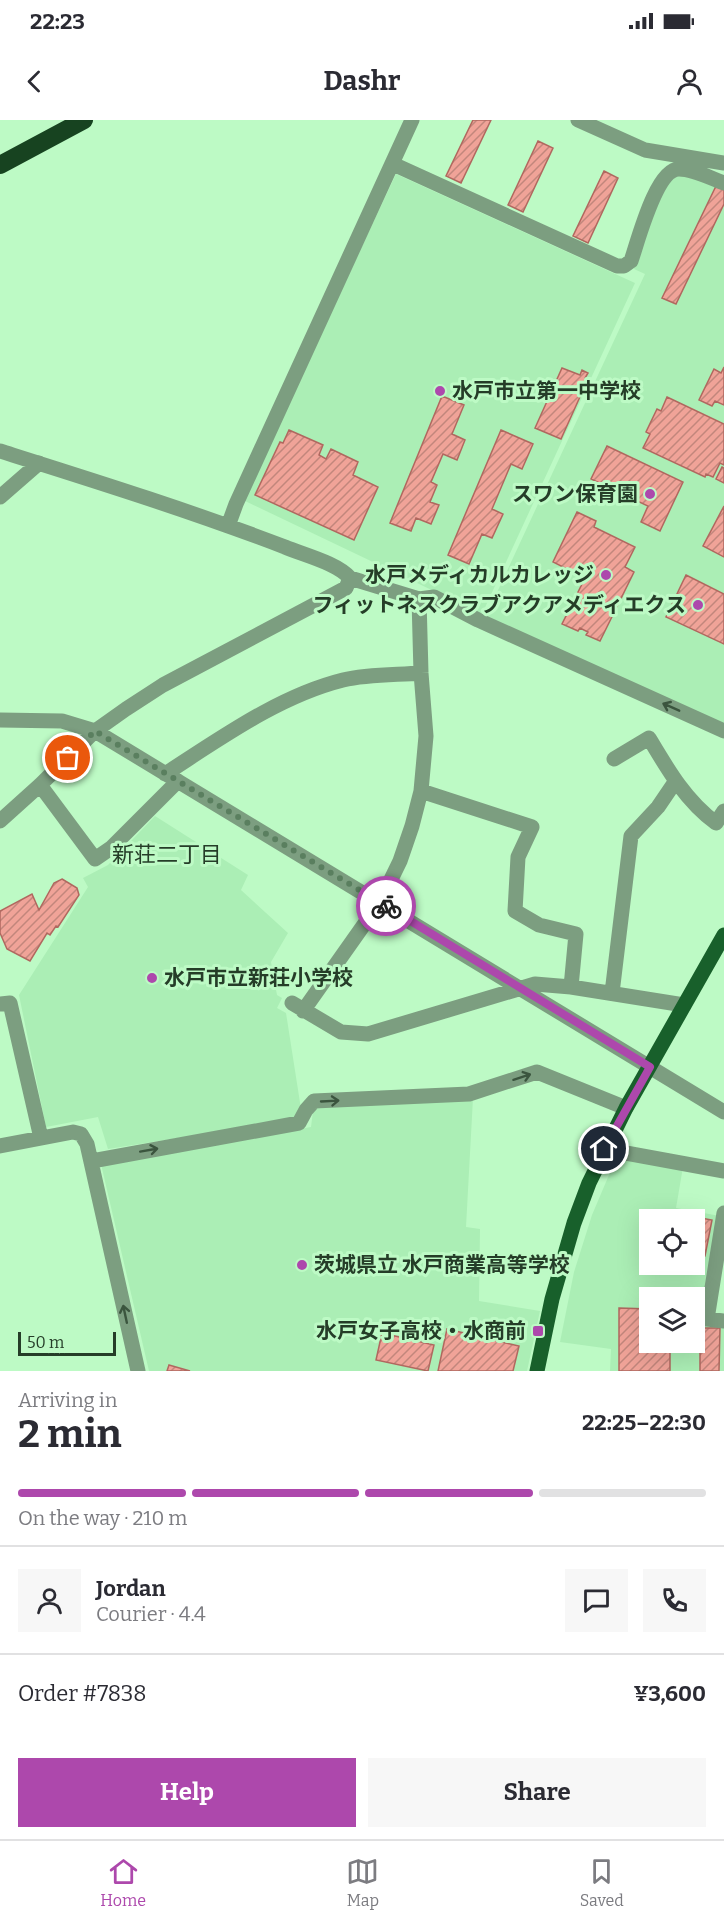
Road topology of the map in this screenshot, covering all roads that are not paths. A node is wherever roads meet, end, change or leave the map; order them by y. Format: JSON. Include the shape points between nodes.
{"nodes":[{"id":1,"x":84,"y":120,"type":"edge"},
{"id":2,"x":412,"y":120,"type":"edge"},
{"id":3,"x":578,"y":120,"type":"edge"},
{"id":4,"x":724,"y":163,"type":"edge"},
{"id":5,"x":393,"y":164,"type":"junction"},
{"id":6,"x":0,"y":165,"type":"edge"},
{"id":7,"x":724,"y":183,"type":"edge"},
{"id":8,"x":0,"y":451,"type":"edge"},
{"id":9,"x":39,"y":463,"type":"junction"},
{"id":10,"x":0,"y":497,"type":"edge"},
{"id":11,"x":228,"y":526,"type":"junction"},
{"id":12,"x":350,"y":578,"type":"junction"},
{"id":13,"x":419,"y":600,"type":"junction"},
{"id":14,"x":421,"y":674,"type":"junction"},
{"id":15,"x":0,"y":720,"type":"edge"},
{"id":16,"x":95,"y":731,"type":"junction"},
{"id":17,"x":724,"y":731,"type":"edge"},
{"id":18,"x":614,"y":759,"type":"dead end"},
{"id":19,"x":172,"y":777,"type":"junction"},
{"id":20,"x":675,"y":782,"type":"junction"},
{"id":21,"x":40,"y":785,"type":"junction"},
{"id":22,"x":421,"y":790,"type":"junction"},
{"id":23,"x":724,"y":811,"type":"edge"},
{"id":24,"x":0,"y":821,"type":"edge"},
{"id":25,"x":380,"y":902,"type":"junction"},
{"id":26,"x":724,"y":935,"type":"edge"},
{"id":27,"x":571,"y":987,"type":"junction"},
{"id":28,"x":522,"y":989,"type":"junction"},
{"id":29,"x":612,"y":993,"type":"junction"},
{"id":30,"x":0,"y":1004,"type":"edge"},
{"id":31,"x":684,"y":1005,"type":"junction"},
{"id":32,"x":650,"y":1067,"type":"junction"},
{"id":33,"x":626,"y":1108,"type":"junction"},
{"id":34,"x":724,"y":1112,"type":"edge"},
{"id":35,"x":41,"y":1138,"type":"junction"},
{"id":36,"x":0,"y":1146,"type":"edge"},
{"id":37,"x":604,"y":1149,"type":"junction"},
{"id":38,"x":92,"y":1161,"type":"junction"},
{"id":39,"x":724,"y":1171,"type":"edge"},
{"id":40,"x":724,"y":1213,"type":"edge"},
{"id":41,"x":724,"y":1321,"type":"edge"},
{"id":42,"x":138,"y":1371,"type":"edge"},
{"id":43,"x":537,"y":1371,"type":"edge"}],
"edges":[{"from":1,"to":6,"type":"highway"},
{"from":2,"to":5,"type":"street"},
{"from":3,"to":4,"type":"street","via":[[645,150]]},
{"from":5,"to":7,"type":"street","via":[[617,266],[631,261],[659,184],[671,171],[697,172]]},
{"from":5,"to":11,"type":"street"},
{"from":8,"to":9,"type":"street"},
{"from":9,"to":10,"type":"street"},
{"from":9,"to":11,"type":"street"},
{"from":11,"to":12,"type":"street","via":[[328,564]]},
{"from":12,"to":13,"type":"street"},
{"from":12,"to":16,"type":"street","via":[[346,588],[163,685]]},
{"from":13,"to":14,"type":"street"},
{"from":17,"to":13,"type":"street","one_way":true,"via":[[434,597]]},
{"from":14,"to":19,"type":"street","via":[[345,679],[304,693],[279,704]]},
{"from":14,"to":22,"type":"street","via":[[426,736]]},
{"from":15,"to":16,"type":"street","via":[[62,721]]},
{"from":16,"to":19,"type":"street"},
{"from":16,"to":21,"type":"street"},
{"from":18,"to":20,"type":"street","via":[[649,738]]},
{"from":19,"to":21,"type":"street","via":[[111,848],[95,859]]},
{"from":19,"to":25,"type":"street"},
{"from":20,"to":23,"type":"street","via":[[716,823]]},
{"from":20,"to":29,"type":"street","via":[[631,836]]},
{"from":21,"to":24,"type":"street"},
{"from":22,"to":25,"type":"street","via":[[400,861]]},
{"from":22,"to":27,"type":"street","via":[[532,827],[518,857],[515,911],[539,925],[576,934]]},
{"from":25,"to":28,"type":"street"},
{"from":25,"to":28,"type":"street","via":[[298,1007],[341,1032],[368,1034]]},
{"from":26,"to":31,"type":"main road"},
{"from":27,"to":28,"type":"street","via":[[535,984]]},
{"from":27,"to":29,"type":"street"},
{"from":28,"to":32,"type":"street"},
{"from":29,"to":31,"type":"street"},
{"from":30,"to":35,"type":"street","via":[[10,1003]]},
{"from":31,"to":32,"type":"main road"},
{"from":32,"to":33,"type":"main road"},
{"from":32,"to":34,"type":"street"},
{"from":33,"to":37,"type":"main road"},
{"from":38,"to":33,"type":"street","one_way":true,"via":[[299,1123],[314,1101],[469,1094],[537,1072]]},
{"from":35,"to":36,"type":"street"},
{"from":35,"to":38,"type":"street","via":[[81,1134]]},
{"from":37,"to":39,"type":"street"},
{"from":37,"to":43,"type":"main road","via":[[574,1223]]},
{"from":42,"to":38,"type":"street","one_way":true},
{"from":40,"to":41,"type":"street","via":[[707,1319]]}]}
